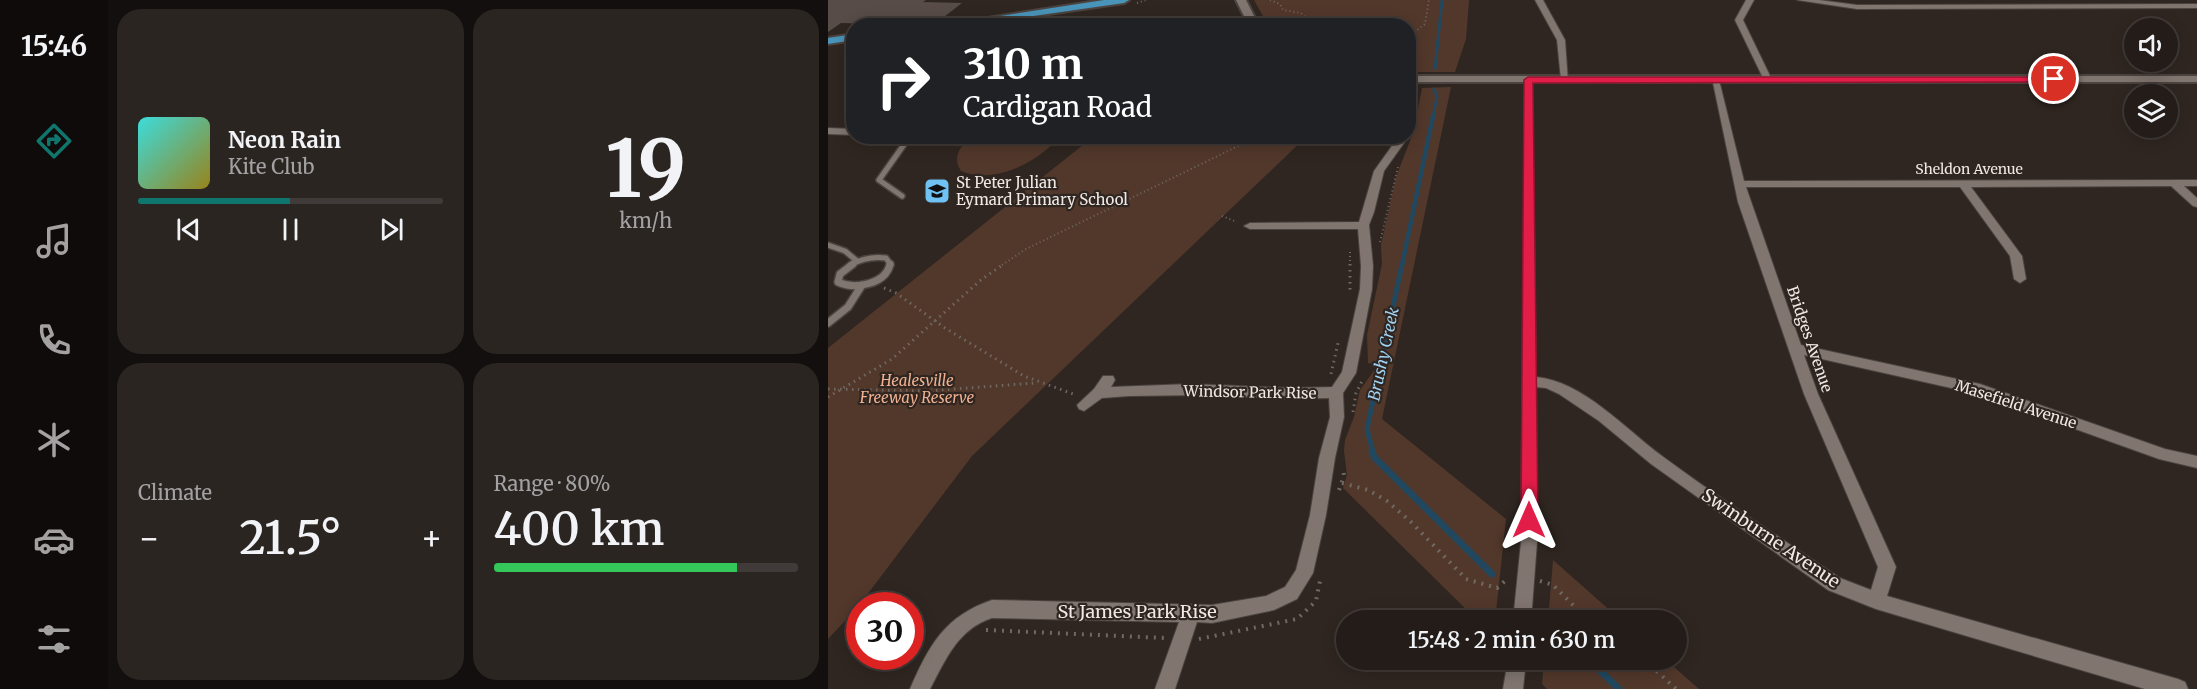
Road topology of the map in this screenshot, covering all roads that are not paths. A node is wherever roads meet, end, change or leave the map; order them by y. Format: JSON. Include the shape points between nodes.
{"nodes":[{"id":1,"x":1124,"y":0,"type":"edge"},
{"id":2,"x":1241,"y":0,"type":"edge"},
{"id":3,"x":1539,"y":0,"type":"edge"},
{"id":4,"x":1750,"y":0,"type":"edge"},
{"id":5,"x":1802,"y":0,"type":"edge"},
{"id":6,"x":1968,"y":0,"type":"edge"},
{"id":7,"x":2119,"y":0,"type":"edge"},
{"id":8,"x":2127,"y":6,"type":"junction"},
{"id":9,"x":2197,"y":6,"type":"edge"},
{"id":10,"x":1975,"y":7,"type":"junction"},
{"id":11,"x":997,"y":18,"type":"edge"},
{"id":12,"x":1250,"y":18,"type":"edge"},
{"id":13,"x":846,"y":38,"type":"edge"},
{"id":14,"x":828,"y":41,"type":"edge"},
{"id":15,"x":1416,"y":79,"type":"edge"},
{"id":16,"x":2197,"y":79,"type":"edge"},
{"id":17,"x":1528,"y":80,"type":"junction"},
{"id":18,"x":1565,"y":80,"type":"junction"},
{"id":19,"x":1715,"y":80,"type":"junction"},
{"id":20,"x":1768,"y":80,"type":"junction"},
{"id":21,"x":828,"y":131,"type":"edge"},
{"id":22,"x":846,"y":132,"type":"edge"},
{"id":23,"x":904,"y":144,"type":"edge"},
{"id":24,"x":1400,"y":144,"type":"edge"},
{"id":25,"x":2174,"y":183,"type":"junction"},
{"id":26,"x":2197,"y":183,"type":"edge"},
{"id":27,"x":1741,"y":184,"type":"junction"},
{"id":28,"x":1963,"y":184,"type":"junction"},
{"id":29,"x":902,"y":196,"type":"dead end"},
{"id":30,"x":2197,"y":204,"type":"edge"},
{"id":31,"x":1250,"y":225,"type":"dead end"},
{"id":32,"x":1363,"y":225,"type":"junction"},
{"id":33,"x":828,"y":245,"type":"edge"},
{"id":34,"x":857,"y":261,"type":"junction"},
{"id":35,"x":2020,"y":279,"type":"dead end"},
{"id":36,"x":862,"y":285,"type":"junction"},
{"id":37,"x":828,"y":323,"type":"edge"},
{"id":38,"x":1797,"y":349,"type":"junction"},
{"id":39,"x":1108,"y":380,"type":"dead end"},
{"id":40,"x":1528,"y":381,"type":"junction"},
{"id":41,"x":1336,"y":392,"type":"junction"},
{"id":42,"x":2197,"y":462,"type":"edge"},
{"id":43,"x":1876,"y":601,"type":"junction"},
{"id":44,"x":1523,"y":610,"type":"edge"},
{"id":45,"x":1190,"y":615,"type":"junction"},
{"id":46,"x":1516,"y":670,"type":"edge"},
{"id":47,"x":920,"y":689,"type":"edge"},
{"id":48,"x":1165,"y":689,"type":"edge"},
{"id":49,"x":1513,"y":689,"type":"edge"},
{"id":50,"x":2178,"y":689,"type":"edge"}],
"edges":[{"from":1,"to":11,"type":"main road"},
{"from":2,"to":12,"type":"street"},
{"from":3,"to":18,"type":"street","via":[[1561,40]]},
{"from":4,"to":20,"type":"street","via":[[1739,20]]},
{"from":5,"to":10,"type":"street","via":[[1857,7]]},
{"from":6,"to":10,"type":"street"},
{"from":7,"to":8,"type":"street"},
{"from":8,"to":9,"type":"street"},
{"from":8,"to":10,"type":"street"},
{"from":13,"to":14,"type":"main road"},
{"from":15,"to":17,"type":"street"},
{"from":16,"to":20,"type":"street"},
{"from":17,"to":18,"type":"street"},
{"from":17,"to":40,"type":"street"},
{"from":18,"to":19,"type":"street"},
{"from":19,"to":20,"type":"street"},
{"from":19,"to":27,"type":"street","name":"Bridges Avenue"},
{"from":21,"to":22,"type":"street"},
{"from":23,"to":29,"type":"lane","via":[[879,180]]},
{"from":24,"to":32,"type":"street","via":[[1379,172],[1371,211]]},
{"from":25,"to":26,"type":"street","name":"Sheldon Avenue"},
{"from":25,"to":28,"type":"street","name":"Sheldon Avenue"},
{"from":25,"to":30,"type":"street"},
{"from":27,"to":28,"type":"street","name":"Sheldon Avenue"},
{"from":27,"to":38,"type":"street","name":"Bridges Avenue"},
{"from":28,"to":35,"type":"street","via":[[2016,256]]},
{"from":31,"to":32,"type":"street"},
{"from":32,"to":41,"type":"street","name":"Windsor Park Rise","via":[[1366,289],[1349,373]]},
{"from":33,"to":34,"type":"lane"},
{"from":34,"to":36,"type":"lane","via":[[844,269],[838,282]]},
{"from":34,"to":36,"type":"lane","via":[[874,257],[890,261],[889,269]]},
{"from":36,"to":37,"type":"lane","via":[[848,307]]},
{"from":38,"to":42,"type":"street","name":"Masefield Avenue","via":[[1980,389],[2164,455]]},
{"from":38,"to":43,"type":"street","name":"Bridges Avenue","via":[[1811,394],[1887,567]]},
{"from":39,"to":41,"type":"street","name":"Windsor Park Rise","via":[[1092,399],[1141,390],[1298,395]]},
{"from":40,"to":43,"type":"street","name":"Swinburne Avenue","via":[[1548,382],[1564,390],[1656,460],[1834,584]]},
{"from":40,"to":44,"type":"street","via":[[1529,542]]},
{"from":41,"to":45,"type":"street","name":"St James Park Rise","via":[[1337,417],[1318,515],[1305,573],[1298,585],[1291,593],[1268,604]]},
{"from":43,"to":50,"type":"street","name":"Swinburne Avenue"},
{"from":45,"to":47,"type":"street","name":"St James Park Rise","via":[[992,609],[977,612],[951,632]]},
{"from":45,"to":48,"type":"street"},
{"from":46,"to":49,"type":"street"}]}
